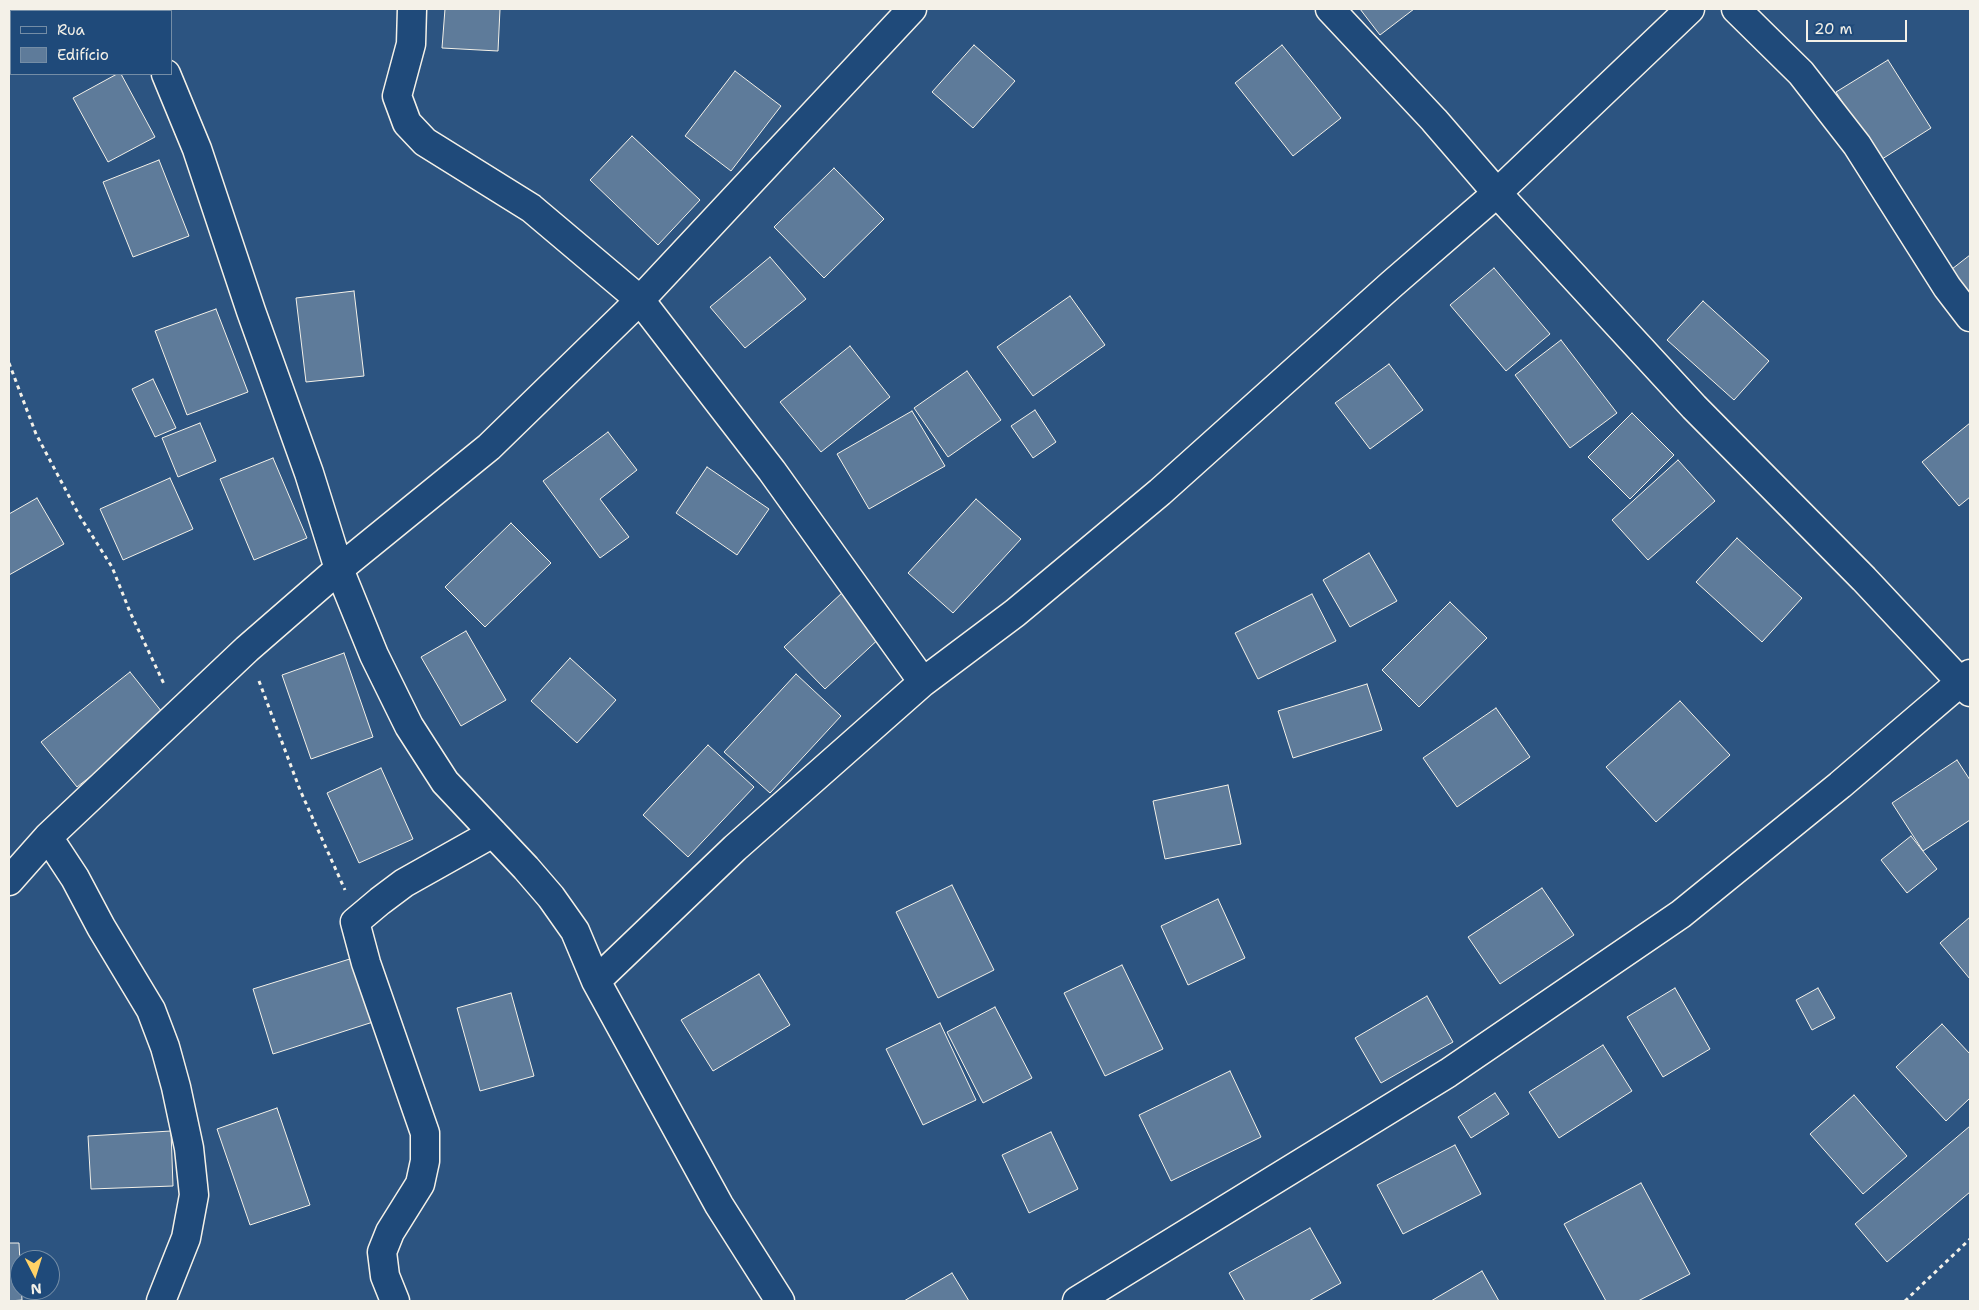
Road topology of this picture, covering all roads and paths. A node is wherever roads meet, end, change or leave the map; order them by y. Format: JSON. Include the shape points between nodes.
{"nodes":[{"id":1,"x":412,"y":9,"type":"edge"},
{"id":2,"x":912,"y":9,"type":"edge"},
{"id":3,"x":1330,"y":9,"type":"edge"},
{"id":4,"x":1690,"y":9,"type":"edge"},
{"id":5,"x":1736,"y":9,"type":"edge"},
{"id":6,"x":166,"y":75,"type":"edge"},
{"id":7,"x":1496,"y":193,"type":"junction"},
{"id":8,"x":640,"y":300,"type":"junction"},
{"id":9,"x":1970,"y":317,"type":"edge"},
{"id":10,"x":9,"y":363,"type":"edge"},
{"id":11,"x":339,"y":569,"type":"junction"},
{"id":12,"x":247,"y":649,"type":"junction"},
{"id":13,"x":923,"y":682,"type":"junction"},
{"id":14,"x":1967,"y":683,"type":"edge"},
{"id":15,"x":179,"y":714,"type":"junction"},
{"id":16,"x":493,"y":833,"type":"junction"},
{"id":17,"x":48,"y":837,"type":"junction"},
{"id":18,"x":9,"y":881,"type":"edge"},
{"id":19,"x":355,"y":922,"type":"junction"},
{"id":20,"x":596,"y":981,"type":"junction"},
{"id":21,"x":1970,"y":1239,"type":"edge"},
{"id":22,"x":162,"y":1301,"type":"edge"},
{"id":23,"x":395,"y":1301,"type":"edge"},
{"id":24,"x":780,"y":1301,"type":"edge"},
{"id":25,"x":1077,"y":1301,"type":"edge"},
{"id":26,"x":1905,"y":1301,"type":"edge"}],
"edges":[{"from":1,"to":8,"type":"street","via":[[411,44],[398,96],[407,123],[425,142],[531,208]]},
{"from":2,"to":8,"type":"street"},
{"from":3,"to":7,"type":"street","via":[[1434,120]]},
{"from":4,"to":7,"type":"street"},
{"from":5,"to":9,"type":"street","via":[[1800,73],[1857,145],[1947,287]]},
{"from":6,"to":11,"type":"street","via":[[197,149]]},
{"from":7,"to":13,"type":"street","via":[[1160,492],[1015,612]]},
{"from":7,"to":14,"type":"street","via":[[1694,407]]},
{"from":8,"to":11,"type":"street","via":[[489,448]]},
{"from":8,"to":13,"type":"street","via":[[772,471]]},
{"from":10,"to":15,"type":"path","via":[[36,434],[79,515],[112,566],[130,612]]},
{"from":11,"to":12,"type":"street"},
{"from":11,"to":16,"type":"street","via":[[374,655],[409,726],[445,782]]},
{"from":12,"to":15,"type":"street"},
{"from":12,"to":19,"type":"path","via":[[300,790],[341,879]]},
{"from":13,"to":20,"type":"street","via":[[735,848]]},
{"from":14,"to":25,"type":"street","via":[[1682,914],[1448,1074]]},
{"from":15,"to":17,"type":"street"},
{"from":16,"to":19,"type":"street","via":[[404,883]]},
{"from":16,"to":20,"type":"street","via":[[526,868],[575,931]]},
{"from":17,"to":18,"type":"street"},
{"from":17,"to":22,"type":"street","via":[[151,1010],[176,1087],[190,1148],[194,1195],[186,1238]]},
{"from":19,"to":23,"type":"street","via":[[425,1133],[425,1161],[420,1184],[390,1232],[382,1252],[385,1276]]},
{"from":20,"to":24,"type":"street","via":[[719,1205]]},
{"from":21,"to":26,"type":"path"}]}
